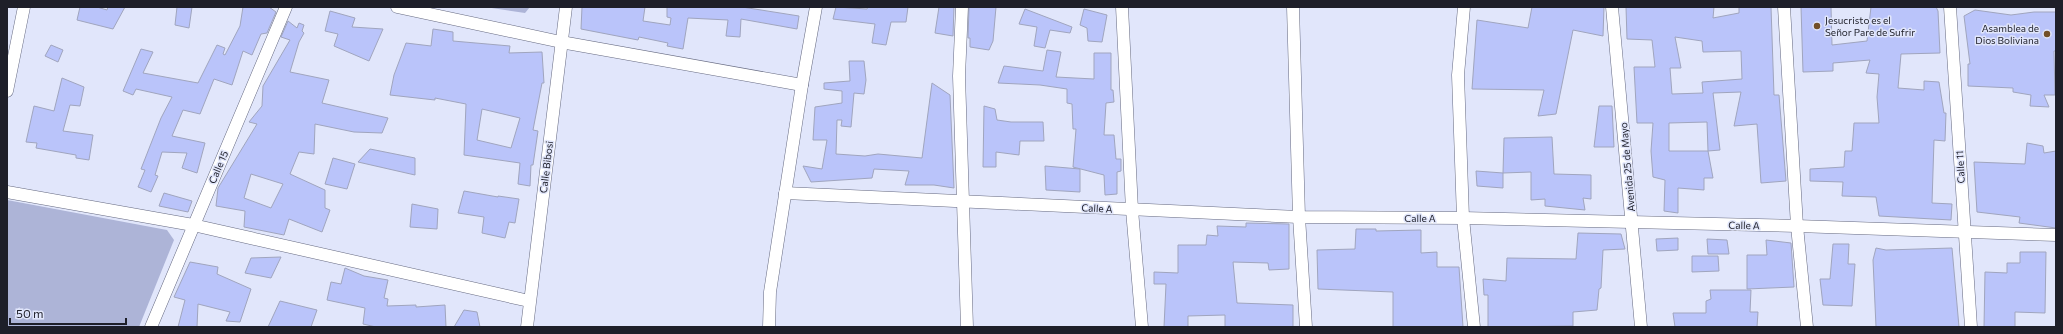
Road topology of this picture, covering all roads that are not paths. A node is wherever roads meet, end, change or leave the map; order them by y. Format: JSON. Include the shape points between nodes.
{"nodes":[{"id":1,"x":24,"y":7,"type":"edge"},
{"id":2,"x":286,"y":7,"type":"edge"},
{"id":3,"x":397,"y":7,"type":"edge"},
{"id":4,"x":566,"y":7,"type":"edge"},
{"id":5,"x":816,"y":7,"type":"edge"},
{"id":6,"x":962,"y":7,"type":"edge"},
{"id":7,"x":1122,"y":7,"type":"edge"},
{"id":8,"x":1293,"y":7,"type":"edge"},
{"id":9,"x":1464,"y":7,"type":"edge"},
{"id":10,"x":1612,"y":7,"type":"edge"},
{"id":11,"x":1784,"y":7,"type":"edge"},
{"id":12,"x":1950,"y":7,"type":"edge"},
{"id":13,"x":561,"y":42,"type":"junction"},
{"id":14,"x":8,"y":78,"type":"edge"},
{"id":15,"x":802,"y":85,"type":"junction"},
{"id":16,"x":7,"y":91,"type":"edge"},
{"id":17,"x":7,"y":192,"type":"edge"},
{"id":18,"x":785,"y":193,"type":"junction"},
{"id":19,"x":964,"y":201,"type":"junction"},
{"id":20,"x":1132,"y":210,"type":"junction"},
{"id":21,"x":1299,"y":217,"type":"junction"},
{"id":22,"x":1463,"y":218,"type":"junction"},
{"id":23,"x":1632,"y":222,"type":"junction"},
{"id":24,"x":193,"y":225,"type":"junction"},
{"id":25,"x":1797,"y":226,"type":"junction"},
{"id":26,"x":1964,"y":232,"type":"junction"},
{"id":27,"x":2056,"y":235,"type":"edge"},
{"id":28,"x":529,"y":301,"type":"junction"},
{"id":29,"x":151,"y":327,"type":"edge"},
{"id":30,"x":527,"y":327,"type":"edge"},
{"id":31,"x":769,"y":327,"type":"edge"},
{"id":32,"x":967,"y":327,"type":"edge"},
{"id":33,"x":1142,"y":327,"type":"edge"},
{"id":34,"x":1306,"y":327,"type":"edge"},
{"id":35,"x":1474,"y":327,"type":"edge"},
{"id":36,"x":1641,"y":327,"type":"edge"},
{"id":37,"x":1807,"y":327,"type":"edge"},
{"id":38,"x":1970,"y":327,"type":"edge"}],
"edges":[{"from":1,"to":14,"type":"street"},
{"from":2,"to":24,"type":"street","name":"Calle 15"},
{"from":3,"to":13,"type":"street"},
{"from":4,"to":13,"type":"street","name":"Calle Bibosi"},
{"from":5,"to":15,"type":"street"},
{"from":6,"to":19,"type":"street","via":[[959,76]]},
{"from":7,"to":20,"type":"street"},
{"from":8,"to":21,"type":"street"},
{"from":9,"to":22,"type":"street","via":[[1458,70]]},
{"from":10,"to":23,"type":"street","name":"Avenida 25 de Mayo"},
{"from":11,"to":25,"type":"street"},
{"from":12,"to":26,"type":"street","name":"Calle 11"},
{"from":13,"to":15,"type":"street"},
{"from":13,"to":28,"type":"street","name":"Calle Bibosi"},
{"from":14,"to":16,"type":"street"},
{"from":15,"to":18,"type":"street"},
{"from":17,"to":24,"type":"street"},
{"from":18,"to":19,"type":"street","name":"Calle A"},
{"from":18,"to":31,"type":"street","via":[[770,292]]},
{"from":19,"to":20,"type":"street","name":"Calle A"},
{"from":19,"to":32,"type":"street"},
{"from":20,"to":21,"type":"street","name":"Calle A"},
{"from":20,"to":33,"type":"street"},
{"from":21,"to":22,"type":"street","name":"Calle A"},
{"from":21,"to":34,"type":"street"},
{"from":22,"to":23,"type":"street","name":"Calle A"},
{"from":22,"to":35,"type":"street"},
{"from":23,"to":25,"type":"street","name":"Calle A"},
{"from":23,"to":36,"type":"street","name":"Avenida 25 de Mayo"},
{"from":24,"to":28,"type":"street"},
{"from":24,"to":29,"type":"street","name":"Calle 15"},
{"from":25,"to":26,"type":"street","name":"Calle A"},
{"from":25,"to":37,"type":"street"},
{"from":26,"to":27,"type":"street","name":"Calle A"},
{"from":26,"to":38,"type":"street","name":"Calle 11"},
{"from":28,"to":30,"type":"street","name":"Calle Bibosi"}]}
